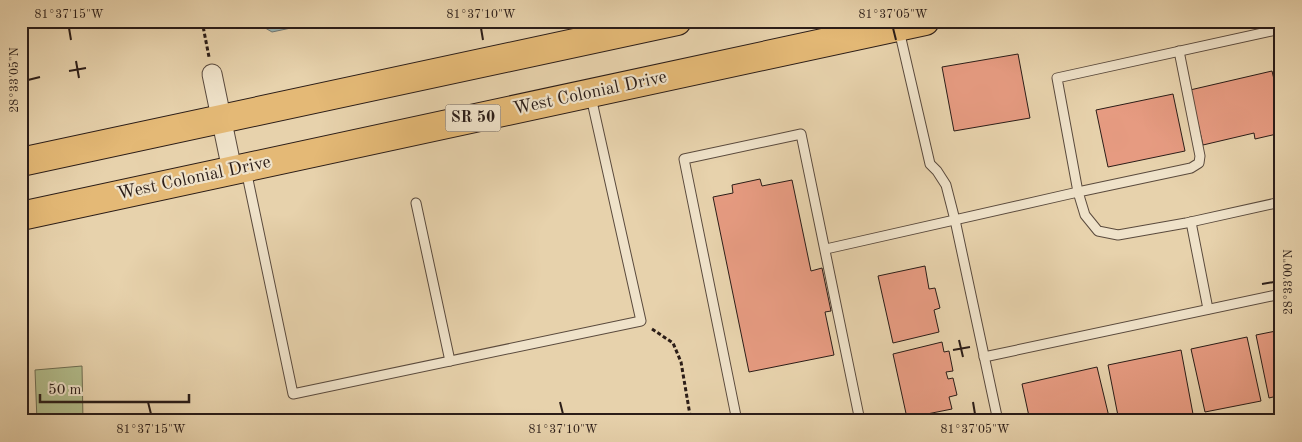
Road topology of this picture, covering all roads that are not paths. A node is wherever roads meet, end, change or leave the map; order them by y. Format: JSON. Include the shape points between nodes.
{"nodes":[{"id":1,"x":677,"y":21,"type":"edge"},
{"id":2,"x":925,"y":21,"type":"edge"},
{"id":3,"x":899,"y":27,"type":"junction"},
{"id":4,"x":1281,"y":29,"type":"edge"},
{"id":5,"x":1179,"y":51,"type":"junction"},
{"id":6,"x":212,"y":74,"type":"road end"},
{"id":7,"x":590,"y":93,"type":"junction"},
{"id":8,"x":221,"y":120,"type":"junction"},
{"id":9,"x":21,"y":162,"type":"edge"},
{"id":10,"x":239,"y":169,"type":"junction"},
{"id":11,"x":1078,"y":192,"type":"junction"},
{"id":12,"x":1281,"y":202,"type":"edge"},
{"id":13,"x":416,"y":203,"type":"dead end"},
{"id":14,"x":21,"y":216,"type":"edge"},
{"id":15,"x":955,"y":220,"type":"junction"},
{"id":16,"x":1191,"y":222,"type":"junction"},
{"id":17,"x":826,"y":249,"type":"junction"},
{"id":18,"x":1281,"y":294,"type":"edge"},
{"id":19,"x":1208,"y":309,"type":"junction"},
{"id":20,"x":984,"y":357,"type":"junction"},
{"id":21,"x":450,"y":361,"type":"junction"},
{"id":22,"x":737,"y":421,"type":"edge"},
{"id":23,"x":860,"y":421,"type":"edge"},
{"id":24,"x":998,"y":421,"type":"edge"}],
"edges":[{"from":1,"to":8,"type":"highway"},
{"from":2,"to":3,"type":"highway","name":"West Colonial Drive","number":"SR 50"},
{"from":3,"to":7,"type":"highway","name":"West Colonial Drive","number":"SR 50"},
{"from":3,"to":15,"type":"lane","via":[[930,164],[946,185]]},
{"from":4,"to":5,"type":"lane"},
{"from":5,"to":11,"type":"lane","via":[[1199,163],[1192,168]]},
{"from":5,"to":11,"type":"lane","via":[[1057,78]]},
{"from":6,"to":8,"type":"street"},
{"from":7,"to":10,"type":"highway","name":"West Colonial Drive","number":"SR 50"},
{"from":7,"to":21,"type":"lane","via":[[641,321]]},
{"from":8,"to":9,"type":"highway"},
{"from":8,"to":10,"type":"street"},
{"from":10,"to":14,"type":"highway","name":"West Colonial Drive","number":"SR 50"},
{"from":10,"to":21,"type":"lane","via":[[293,394]]},
{"from":11,"to":15,"type":"lane"},
{"from":11,"to":16,"type":"lane","via":[[1086,215],[1098,231],[1118,235]]},
{"from":12,"to":16,"type":"lane"},
{"from":13,"to":21,"type":"lane"},
{"from":15,"to":17,"type":"lane"},
{"from":15,"to":20,"type":"lane"},
{"from":16,"to":19,"type":"lane"},
{"from":17,"to":22,"type":"lane","via":[[801,134],[684,159]]},
{"from":17,"to":23,"type":"lane"},
{"from":18,"to":19,"type":"lane"},
{"from":19,"to":20,"type":"lane"},
{"from":20,"to":24,"type":"lane"}]}
